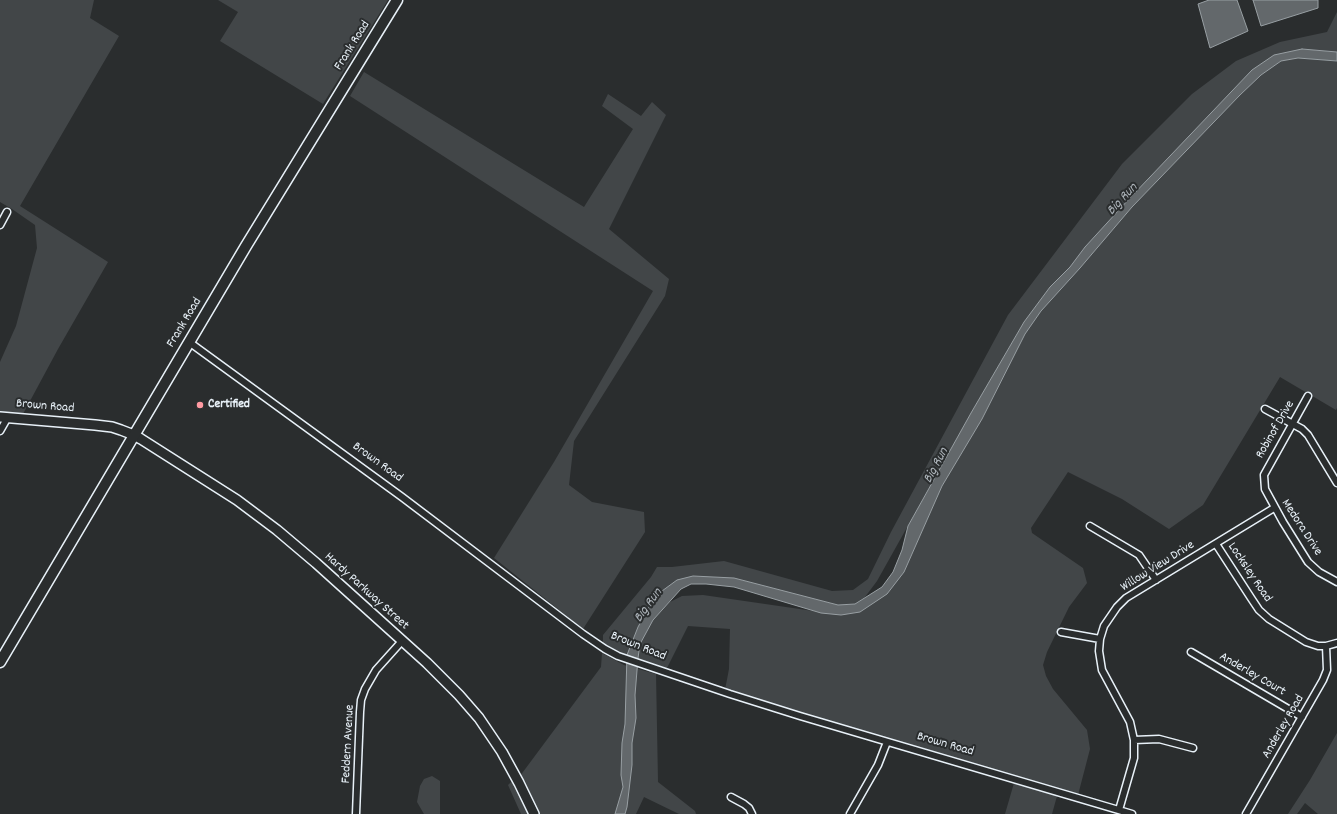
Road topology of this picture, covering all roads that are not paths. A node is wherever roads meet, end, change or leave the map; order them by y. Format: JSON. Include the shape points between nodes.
{"nodes":[{"id":1,"x":397,"y":0,"type":"edge"},
{"id":2,"x":7,"y":212,"type":"dead end"},
{"id":3,"x":0,"y":225,"type":"edge"},
{"id":4,"x":189,"y":342,"type":"junction"},
{"id":5,"x":1308,"y":396,"type":"dead end"},
{"id":6,"x":1265,"y":408,"type":"dead end"},
{"id":7,"x":4,"y":417,"type":"edge"},
{"id":8,"x":1292,"y":424,"type":"junction"},
{"id":9,"x":0,"y":431,"type":"edge"},
{"id":10,"x":134,"y":434,"type":"junction"},
{"id":11,"x":1264,"y":475,"type":"joint"},
{"id":12,"x":1337,"y":483,"type":"edge"},
{"id":13,"x":1274,"y":508,"type":"junction"},
{"id":14,"x":1090,"y":526,"type":"dead end"},
{"id":15,"x":1216,"y":544,"type":"junction"},
{"id":16,"x":1156,"y":580,"type":"junction"},
{"id":17,"x":1337,"y":582,"type":"edge"},
{"id":18,"x":1061,"y":632,"type":"dead end"},
{"id":19,"x":1100,"y":640,"type":"junction"},
{"id":20,"x":402,"y":641,"type":"junction"},
{"id":21,"x":1337,"y":643,"type":"edge"},
{"id":22,"x":1326,"y":646,"type":"junction"},
{"id":23,"x":1192,"y":652,"type":"dead end"},
{"id":24,"x":0,"y":662,"type":"edge"},
{"id":25,"x":1302,"y":717,"type":"junction"},
{"id":26,"x":1134,"y":740,"type":"junction"},
{"id":27,"x":887,"y":742,"type":"junction"},
{"id":28,"x":1193,"y":748,"type":"dead end"},
{"id":29,"x":732,"y":796,"type":"dead end"},
{"id":30,"x":1119,"y":810,"type":"junction"},
{"id":31,"x":356,"y":814,"type":"edge"},
{"id":32,"x":534,"y":814,"type":"edge"},
{"id":33,"x":752,"y":814,"type":"edge"},
{"id":34,"x":850,"y":814,"type":"edge"},
{"id":35,"x":1132,"y":814,"type":"edge"},
{"id":36,"x":1246,"y":814,"type":"edge"}],
"edges":[{"from":1,"to":4,"type":"main road","name":"Frank Road"},
{"from":2,"to":3,"type":"street"},
{"from":4,"to":10,"type":"main road","name":"Frank Road"},
{"from":4,"to":27,"type":"street","name":"Brown Road","via":[[605,649],[625,659],[735,696]]},
{"from":5,"to":8,"type":"street","name":"Robinof Drive"},
{"from":6,"to":8,"type":"street"},
{"from":7,"to":9,"type":"street"},
{"from":7,"to":10,"type":"main road","name":"Brown Road","via":[[107,426]]},
{"from":8,"to":11,"type":"street","name":"Robinof Drive"},
{"from":8,"to":12,"type":"street","via":[[1308,435]]},
{"from":10,"to":20,"type":"main road","name":"Hardy Parkway Street","via":[[234,498],[266,522]]},
{"from":10,"to":24,"type":"main road","name":"Frank Road"},
{"from":11,"to":13,"type":"street","name":"Medora Drive","via":[[1265,489]]},
{"from":13,"to":15,"type":"street","name":"Willow View Drive"},
{"from":13,"to":17,"type":"street","name":"Medora Drive","via":[[1308,562]]},
{"from":14,"to":16,"type":"street","via":[[1139,555]]},
{"from":15,"to":16,"type":"street","name":"Willow View Drive"},
{"from":15,"to":22,"type":"street","name":"Locksley Road","via":[[1259,610],[1269,620],[1306,642]]},
{"from":16,"to":19,"type":"street","name":"Willow View Drive","via":[[1117,606],[1104,626]]},
{"from":18,"to":19,"type":"street"},
{"from":19,"to":26,"type":"street","name":"Willow View Drive","via":[[1102,670],[1130,722]]},
{"from":20,"to":31,"type":"street","name":"Feddern Avenue","via":[[376,670],[362,700]]},
{"from":20,"to":32,"type":"main road","name":"Hardy Parkway Street","via":[[444,680],[478,718],[512,769]]},
{"from":21,"to":22,"type":"street"},
{"from":22,"to":25,"type":"street","name":"Anderley Road","via":[[1327,670]]},
{"from":23,"to":25,"type":"street","name":"Anderley Court"},
{"from":25,"to":36,"type":"street","name":"Anderley Road"},
{"from":26,"to":28,"type":"street","via":[[1159,740]]},
{"from":26,"to":30,"type":"street","name":"Willow View Drive","via":[[1134,758]]},
{"from":27,"to":30,"type":"street","name":"Brown Road"},
{"from":27,"to":34,"type":"street","via":[[878,764]]},
{"from":29,"to":33,"type":"street","via":[[749,808]]},
{"from":30,"to":35,"type":"street","name":"Brown Road"}]}
